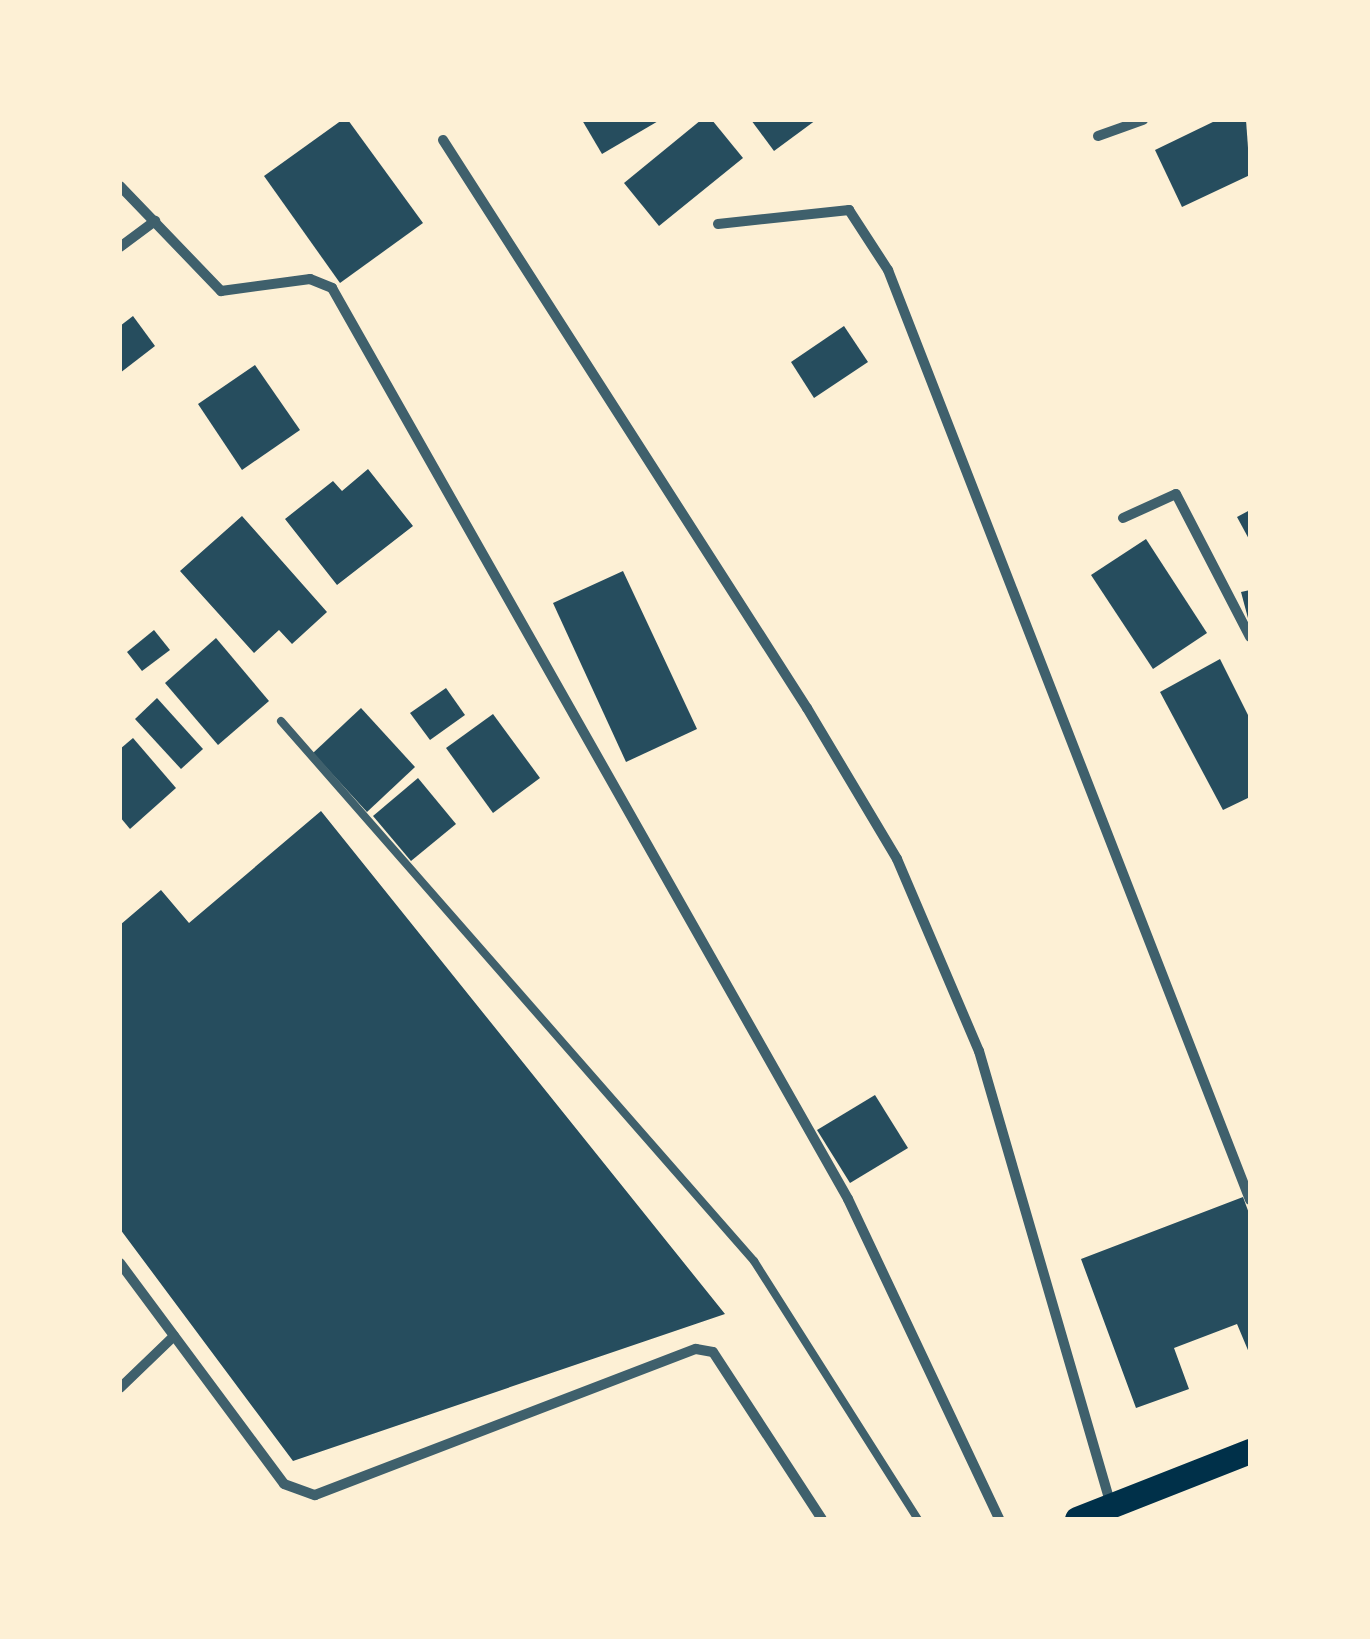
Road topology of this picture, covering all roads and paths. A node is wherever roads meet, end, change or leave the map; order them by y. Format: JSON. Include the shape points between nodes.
{"nodes":[{"id":1,"x":1143,"y":120,"type":"edge"},
{"id":2,"x":1098,"y":136,"type":"dead end"},
{"id":3,"x":442,"y":140,"type":"dead end"},
{"id":4,"x":120,"y":186,"type":"edge"},
{"id":5,"x":156,"y":220,"type":"junction"},
{"id":6,"x":718,"y":224,"type":"dead end"},
{"id":7,"x":120,"y":247,"type":"edge"},
{"id":8,"x":1123,"y":518,"type":"dead end"},
{"id":9,"x":1250,"y":637,"type":"edge"},
{"id":10,"x":280,"y":722,"type":"dead end"},
{"id":11,"x":1250,"y":1200,"type":"edge"},
{"id":12,"x":120,"y":1263,"type":"edge"},
{"id":13,"x":174,"y":1336,"type":"junction"},
{"id":14,"x":120,"y":1388,"type":"edge"},
{"id":15,"x":1250,"y":1451,"type":"edge"},
{"id":16,"x":1111,"y":1506,"type":"junction"},
{"id":17,"x":822,"y":1519,"type":"edge"},
{"id":18,"x":918,"y":1519,"type":"edge"},
{"id":19,"x":999,"y":1519,"type":"edge"},
{"id":20,"x":1076,"y":1519,"type":"edge"}],
"edges":[{"from":1,"to":2,"type":"street"},
{"from":3,"to":16,"type":"street","via":[[898,859],[979,1051]]},
{"from":4,"to":5,"type":"street"},
{"from":5,"to":7,"type":"street"},
{"from":5,"to":19,"type":"street","via":[[221,291],[310,279],[332,288],[848,1200]]},
{"from":6,"to":11,"type":"street","via":[[849,210],[888,270]]},
{"from":8,"to":9,"type":"street","via":[[1176,494]]},
{"from":10,"to":18,"type":"lane","via":[[754,1261]]},
{"from":12,"to":13,"type":"street"},
{"from":13,"to":14,"type":"street"},
{"from":13,"to":17,"type":"street","via":[[284,1484],[315,1495],[696,1348],[713,1352]]},
{"from":15,"to":16,"type":"main road"},
{"from":16,"to":20,"type":"main road"}]}
